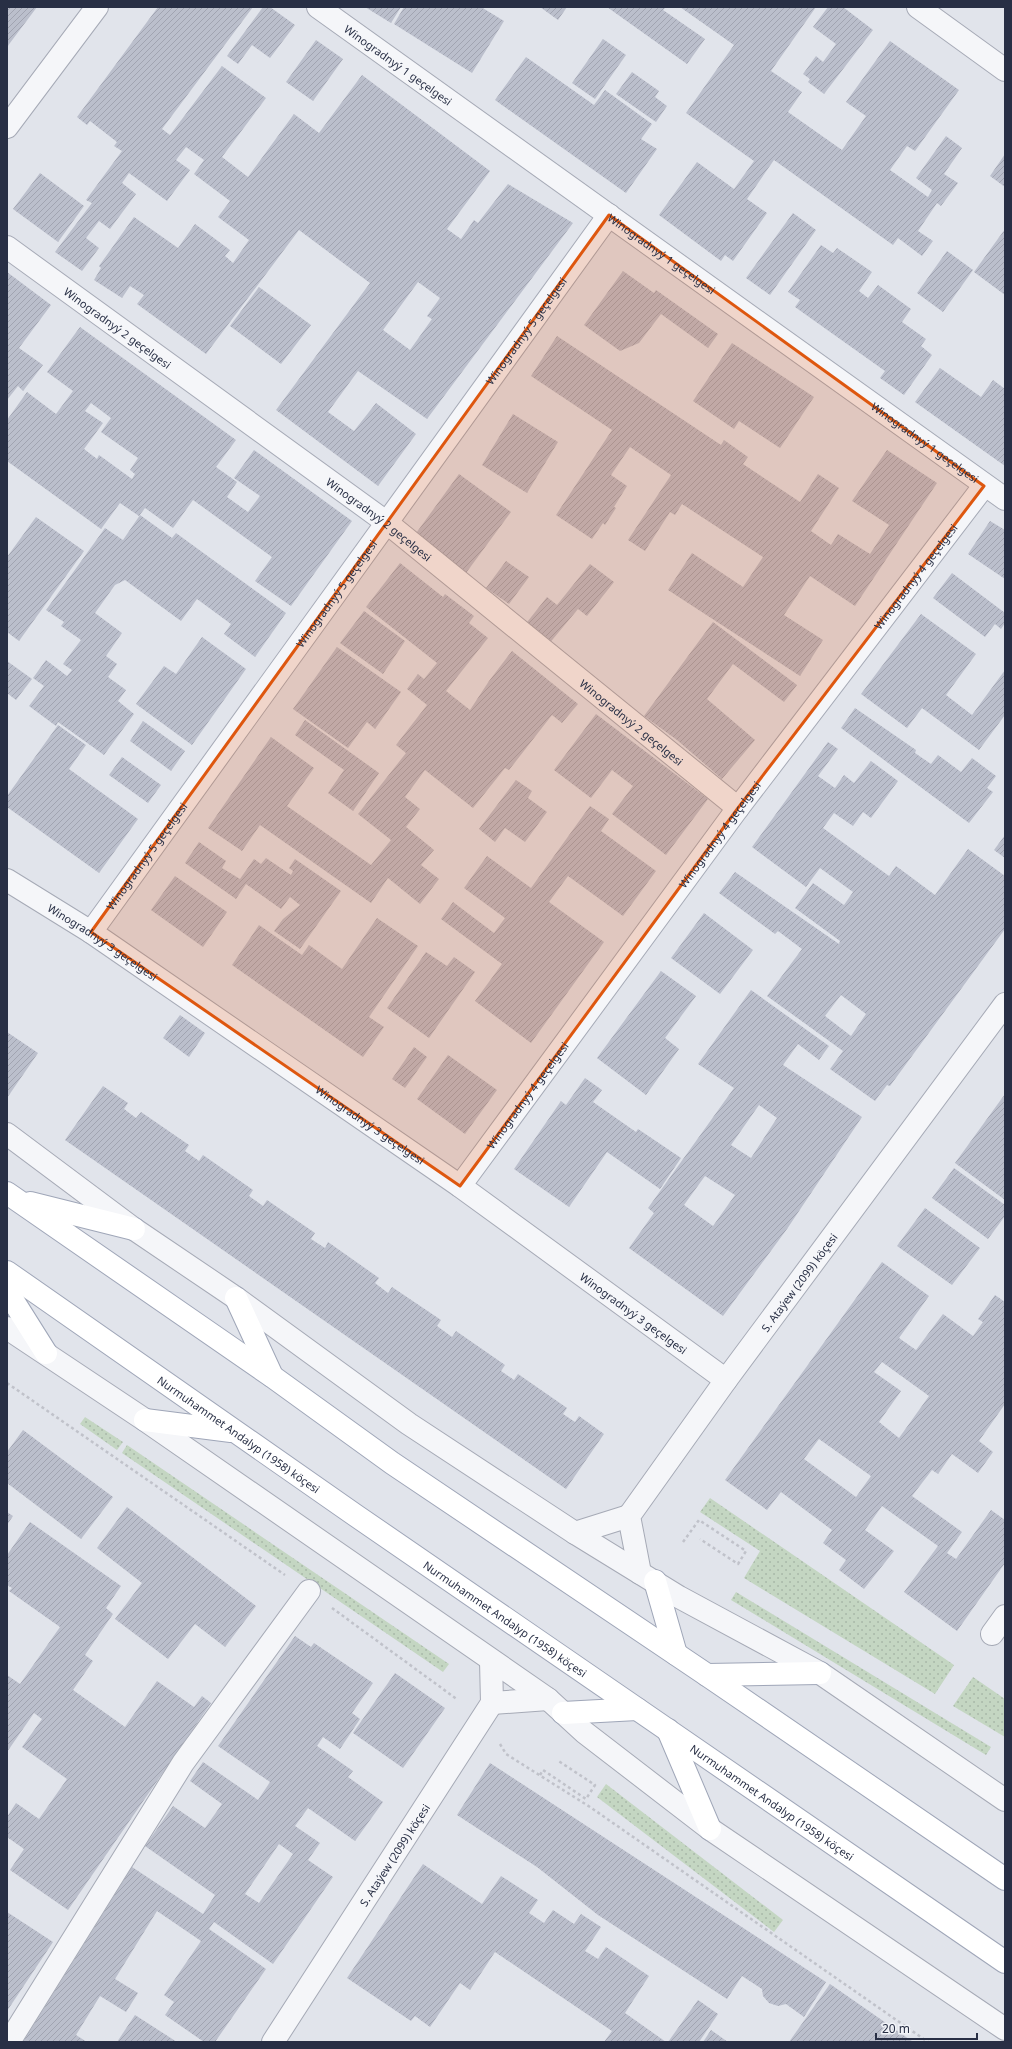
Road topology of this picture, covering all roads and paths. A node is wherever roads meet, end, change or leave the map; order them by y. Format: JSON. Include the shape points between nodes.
{"nodes":[{"id":1,"x":97,"y":7,"type":"edge"},
{"id":2,"x":318,"y":7,"type":"edge"},
{"id":3,"x":918,"y":7,"type":"edge"},
{"id":4,"x":1005,"y":70,"type":"edge"},
{"id":5,"x":7,"y":127,"type":"edge"},
{"id":6,"x":609,"y":215,"type":"junction"},
{"id":7,"x":7,"y":247,"type":"edge"},
{"id":8,"x":984,"y":486,"type":"junction"},
{"id":9,"x":1005,"y":499,"type":"edge"},
{"id":10,"x":386,"y":522,"type":"junction"},
{"id":11,"x":738,"y":808,"type":"junction"},
{"id":12,"x":7,"y":880,"type":"edge"},
{"id":13,"x":91,"y":932,"type":"junction"},
{"id":14,"x":1005,"y":1004,"type":"edge"},
{"id":15,"x":7,"y":1134,"type":"edge"},
{"id":16,"x":460,"y":1186,"type":"junction"},
{"id":17,"x":11,"y":1196,"type":"edge"},
{"id":18,"x":134,"y":1229,"type":"junction"},
{"id":19,"x":7,"y":1272,"type":"edge"},
{"id":20,"x":7,"y":1291,"type":"edge"},
{"id":21,"x":236,"y":1298,"type":"junction"},
{"id":22,"x":7,"y":1328,"type":"edge"},
{"id":23,"x":46,"y":1353,"type":"junction"},
{"id":24,"x":273,"y":1377,"type":"junction"},
{"id":25,"x":726,"y":1380,"type":"junction"},
{"id":26,"x":145,"y":1420,"type":"junction"},
{"id":27,"x":233,"y":1431,"type":"junction"},
{"id":28,"x":629,"y":1516,"type":"junction"},
{"id":29,"x":574,"y":1533,"type":"junction"},
{"id":30,"x":700,"y":1539,"type":"dead end"},
{"id":31,"x":683,"y":1542,"type":"dead end"},
{"id":32,"x":647,"y":1577,"type":"junction"},
{"id":33,"x":308,"y":1591,"type":"dead end"},
{"id":34,"x":1005,"y":1616,"type":"edge"},
{"id":35,"x":992,"y":1634,"type":"dead end"},
{"id":36,"x":676,"y":1654,"type":"junction"},
{"id":37,"x":491,"y":1661,"type":"junction"},
{"id":38,"x":820,"y":1673,"type":"junction"},
{"id":39,"x":707,"y":1675,"type":"junction"},
{"id":40,"x":492,"y":1703,"type":"junction"},
{"id":41,"x":555,"y":1706,"type":"junction"},
{"id":42,"x":637,"y":1708,"type":"junction"},
{"id":43,"x":668,"y":1730,"type":"junction"},
{"id":44,"x":557,"y":1760,"type":"dead end"},
{"id":45,"x":540,"y":1775,"type":"dead end"},
{"id":46,"x":1005,"y":1800,"type":"edge"},
{"id":47,"x":710,"y":1829,"type":"junction"},
{"id":48,"x":1005,"y":1879,"type":"edge"},
{"id":49,"x":1005,"y":1962,"type":"edge"},
{"id":50,"x":1005,"y":2030,"type":"edge"},
{"id":51,"x":9,"y":2042,"type":"edge"},
{"id":52,"x":273,"y":2042,"type":"edge"}],
"edges":[{"from":1,"to":5,"type":"street"},
{"from":2,"to":6,"type":"street","name":"Winogradnyý 1 geçelgesi"},
{"from":3,"to":4,"type":"street"},
{"from":6,"to":8,"type":"street","name":"Winogradnyý 1 geçelgesi"},
{"from":6,"to":10,"type":"street","name":"Winogradnyý 5 geçelgesi"},
{"from":7,"to":10,"type":"street","name":"Winogradnyý 2 geçelgesi"},
{"from":8,"to":9,"type":"street","name":"Winogradnyý 1 geçelgesi"},
{"from":8,"to":11,"type":"street","name":"Winogradnyý 4 geçelgesi"},
{"from":10,"to":11,"type":"street","name":"Winogradnyý 2 geçelgesi"},
{"from":10,"to":13,"type":"street","name":"Winogradnyý 5 geçelgesi"},
{"from":11,"to":16,"type":"street","name":"Winogradnyý 4 geçelgesi"},
{"from":12,"to":13,"type":"street","name":"Winogradnyý 3 geçelgesi"},
{"from":13,"to":16,"type":"street","name":"Winogradnyý 3 geçelgesi"},
{"from":14,"to":25,"type":"street","name":"S. Ataýew (2099) köçesi"},
{"from":15,"to":18,"type":"street"},
{"from":16,"to":25,"type":"street","name":"Winogradnyý 3 geçelgesi"},
{"from":17,"to":18,"type":"main road"},
{"from":17,"to":24,"type":"main road"},
{"from":18,"to":21,"type":"street"},
{"from":19,"to":27,"type":"main road","name":"Nurmuhammet Andalyp (1958) köçesi"},
{"from":20,"to":23,"type":"main road"},
{"from":21,"to":24,"type":"main road"},
{"from":21,"to":29,"type":"street","via":[[409,1424]]},
{"from":22,"to":23,"type":"street"},
{"from":23,"to":26,"type":"street"},
{"from":24,"to":36,"type":"main road","via":[[392,1463]]},
{"from":25,"to":28,"type":"street","name":"S. Ataýew (2099) köçesi"},
{"from":26,"to":27,"type":"main road"},
{"from":26,"to":37,"type":"street"},
{"from":27,"to":42,"type":"main road","name":"Nurmuhammet Andalyp (1958) köçesi"},
{"from":28,"to":29,"type":"street"},
{"from":28,"to":32,"type":"street"},
{"from":29,"to":32,"type":"street"},
{"from":30,"to":31,"type":"path","via":[[738,1564],[746,1551],[699,1520]]},
{"from":32,"to":36,"type":"main road"},
{"from":32,"to":38,"type":"street"},
{"from":33,"to":51,"type":"street","via":[[182,1763]]},
{"from":34,"to":35,"type":"street"},
{"from":36,"to":39,"type":"main road"},
{"from":37,"to":40,"type":"street"},
{"from":37,"to":41,"type":"street"},
{"from":38,"to":39,"type":"main road"},
{"from":38,"to":46,"type":"street"},
{"from":39,"to":48,"type":"main road"},
{"from":40,"to":41,"type":"street"},
{"from":40,"to":52,"type":"street","name":"S. Ataýew (2099) köçesi"},
{"from":41,"to":42,"type":"main road"},
{"from":41,"to":47,"type":"street","via":[[584,1732]]},
{"from":42,"to":43,"type":"main road","name":"Nurmuhammet Andalyp (1958) köçesi"},
{"from":43,"to":47,"type":"main road"},
{"from":43,"to":49,"type":"main road","name":"Nurmuhammet Andalyp (1958) köçesi"},
{"from":44,"to":45,"type":"path","via":[[595,1785],[586,1799],[543,1770]]},
{"from":47,"to":50,"type":"street"}]}
